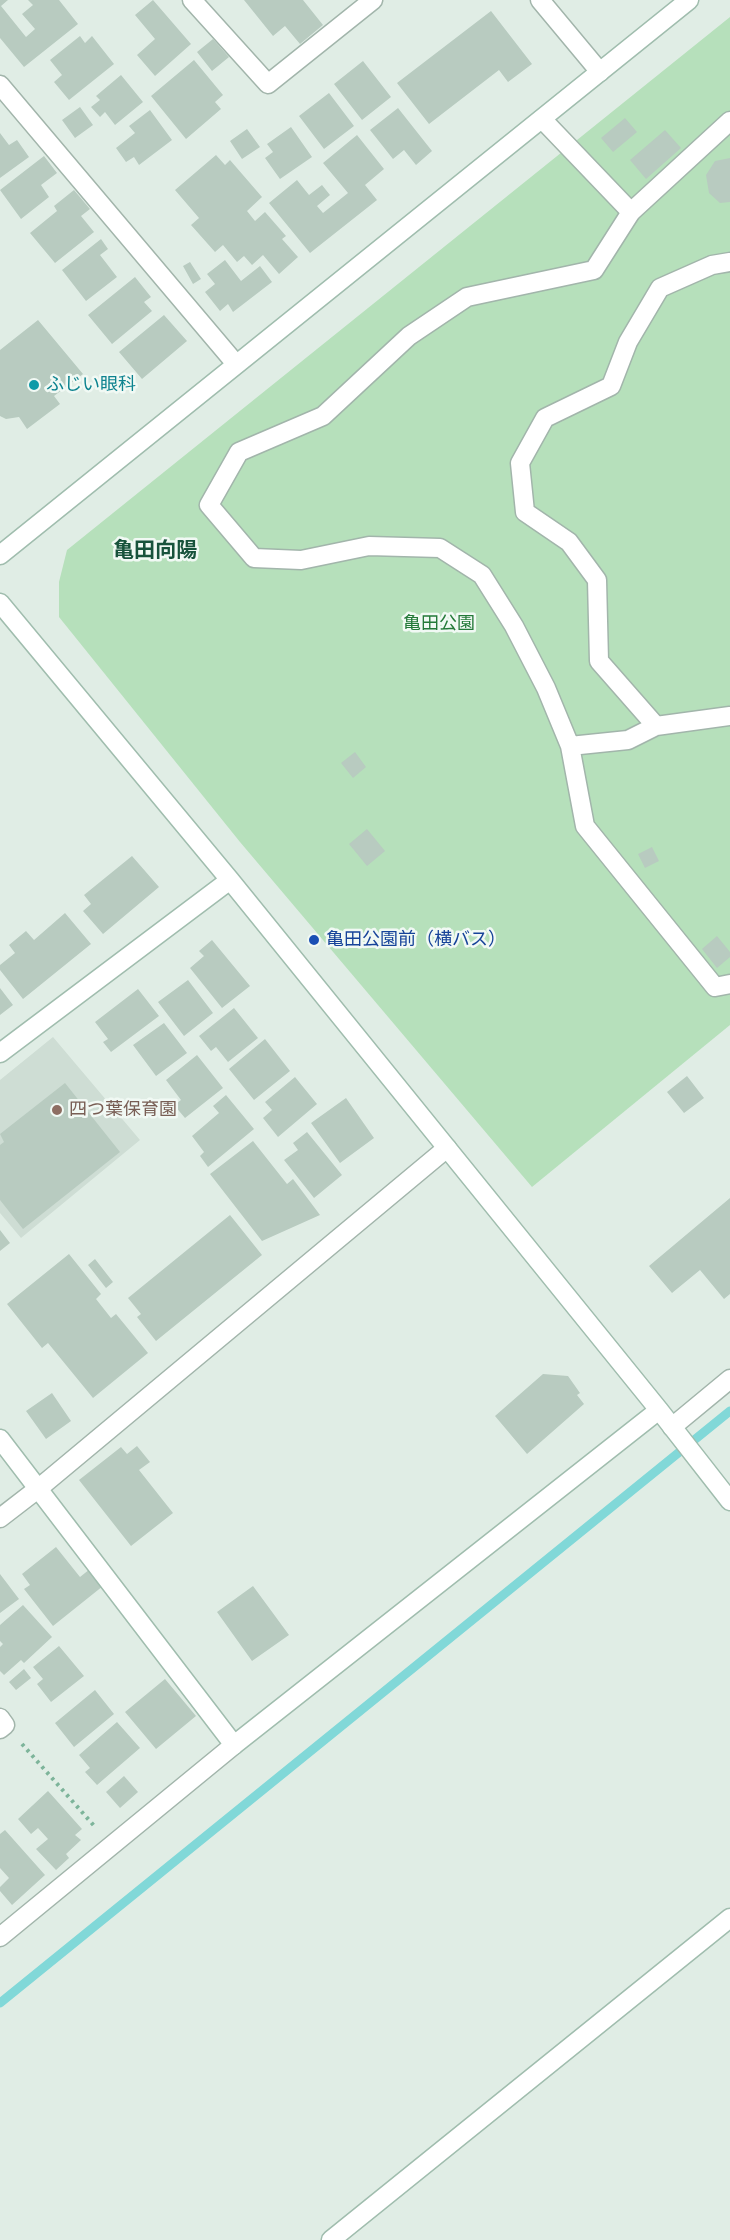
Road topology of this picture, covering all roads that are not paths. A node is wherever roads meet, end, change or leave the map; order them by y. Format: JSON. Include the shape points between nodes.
{"nodes":[{"id":1,"x":192,"y":0,"type":"edge"},
{"id":2,"x":374,"y":0,"type":"edge"},
{"id":3,"x":540,"y":0,"type":"edge"},
{"id":4,"x":689,"y":0,"type":"edge"},
{"id":5,"x":600,"y":72,"type":"junction"},
{"id":6,"x":0,"y":85,"type":"edge"},
{"id":7,"x":542,"y":118,"type":"junction"},
{"id":8,"x":730,"y":121,"type":"edge"},
{"id":9,"x":631,"y":212,"type":"junction"},
{"id":10,"x":730,"y":262,"type":"edge"},
{"id":11,"x":236,"y":364,"type":"junction"},
{"id":12,"x":0,"y":555,"type":"edge"},
{"id":13,"x":0,"y":603,"type":"edge"},
{"id":14,"x":730,"y":716,"type":"edge"},
{"id":15,"x":656,"y":726,"type":"junction"},
{"id":16,"x":570,"y":746,"type":"junction"},
{"id":17,"x":230,"y":880,"type":"junction"},
{"id":18,"x":730,"y":984,"type":"edge"},
{"id":19,"x":0,"y":1053,"type":"edge"},
{"id":20,"x":447,"y":1148,"type":"junction"},
{"id":21,"x":730,"y":1380,"type":"edge"},
{"id":22,"x":659,"y":1410,"type":"junction"},
{"id":23,"x":672,"y":1427,"type":"junction"},
{"id":24,"x":0,"y":1439,"type":"edge"},
{"id":25,"x":39,"y":1488,"type":"junction"},
{"id":26,"x":730,"y":1501,"type":"edge"},
{"id":27,"x":0,"y":1518,"type":"edge"},
{"id":28,"x":234,"y":1745,"type":"junction"},
{"id":29,"x":730,"y":1918,"type":"edge"},
{"id":30,"x":0,"y":1937,"type":"edge"},
{"id":31,"x":331,"y":2240,"type":"edge"}],
"edges":[{"from":1,"to":2,"type":"street","via":[[268,84]]},
{"from":3,"to":5,"type":"street"},
{"from":4,"to":5,"type":"street"},
{"from":5,"to":7,"type":"street"},
{"from":6,"to":11,"type":"street"},
{"from":7,"to":9,"type":"street"},
{"from":7,"to":11,"type":"street"},
{"from":8,"to":9,"type":"street"},
{"from":9,"to":16,"type":"street","via":[[594,270],[467,297],[409,336],[323,416],[238,453],[209,505],[254,558],[301,561],[369,546],[440,548],[482,575],[520,637]]},
{"from":10,"to":15,"type":"street","via":[[660,288],[628,342],[611,386],[545,418],[520,463],[525,512],[569,542],[597,580],[599,661]]},
{"from":11,"to":12,"type":"street"},
{"from":13,"to":17,"type":"street"},
{"from":14,"to":15,"type":"street"},
{"from":15,"to":16,"type":"street","via":[[628,740]]},
{"from":16,"to":18,"type":"street","via":[[585,826],[715,987]]},
{"from":17,"to":19,"type":"street"},
{"from":17,"to":20,"type":"street"},
{"from":20,"to":22,"type":"street"},
{"from":20,"to":25,"type":"street"},
{"from":21,"to":23,"type":"street"},
{"from":22,"to":23,"type":"street"},
{"from":22,"to":28,"type":"street"},
{"from":23,"to":26,"type":"street"},
{"from":24,"to":25,"type":"street"},
{"from":25,"to":27,"type":"street"},
{"from":25,"to":28,"type":"street"},
{"from":28,"to":30,"type":"street"},
{"from":29,"to":31,"type":"street"}]}
